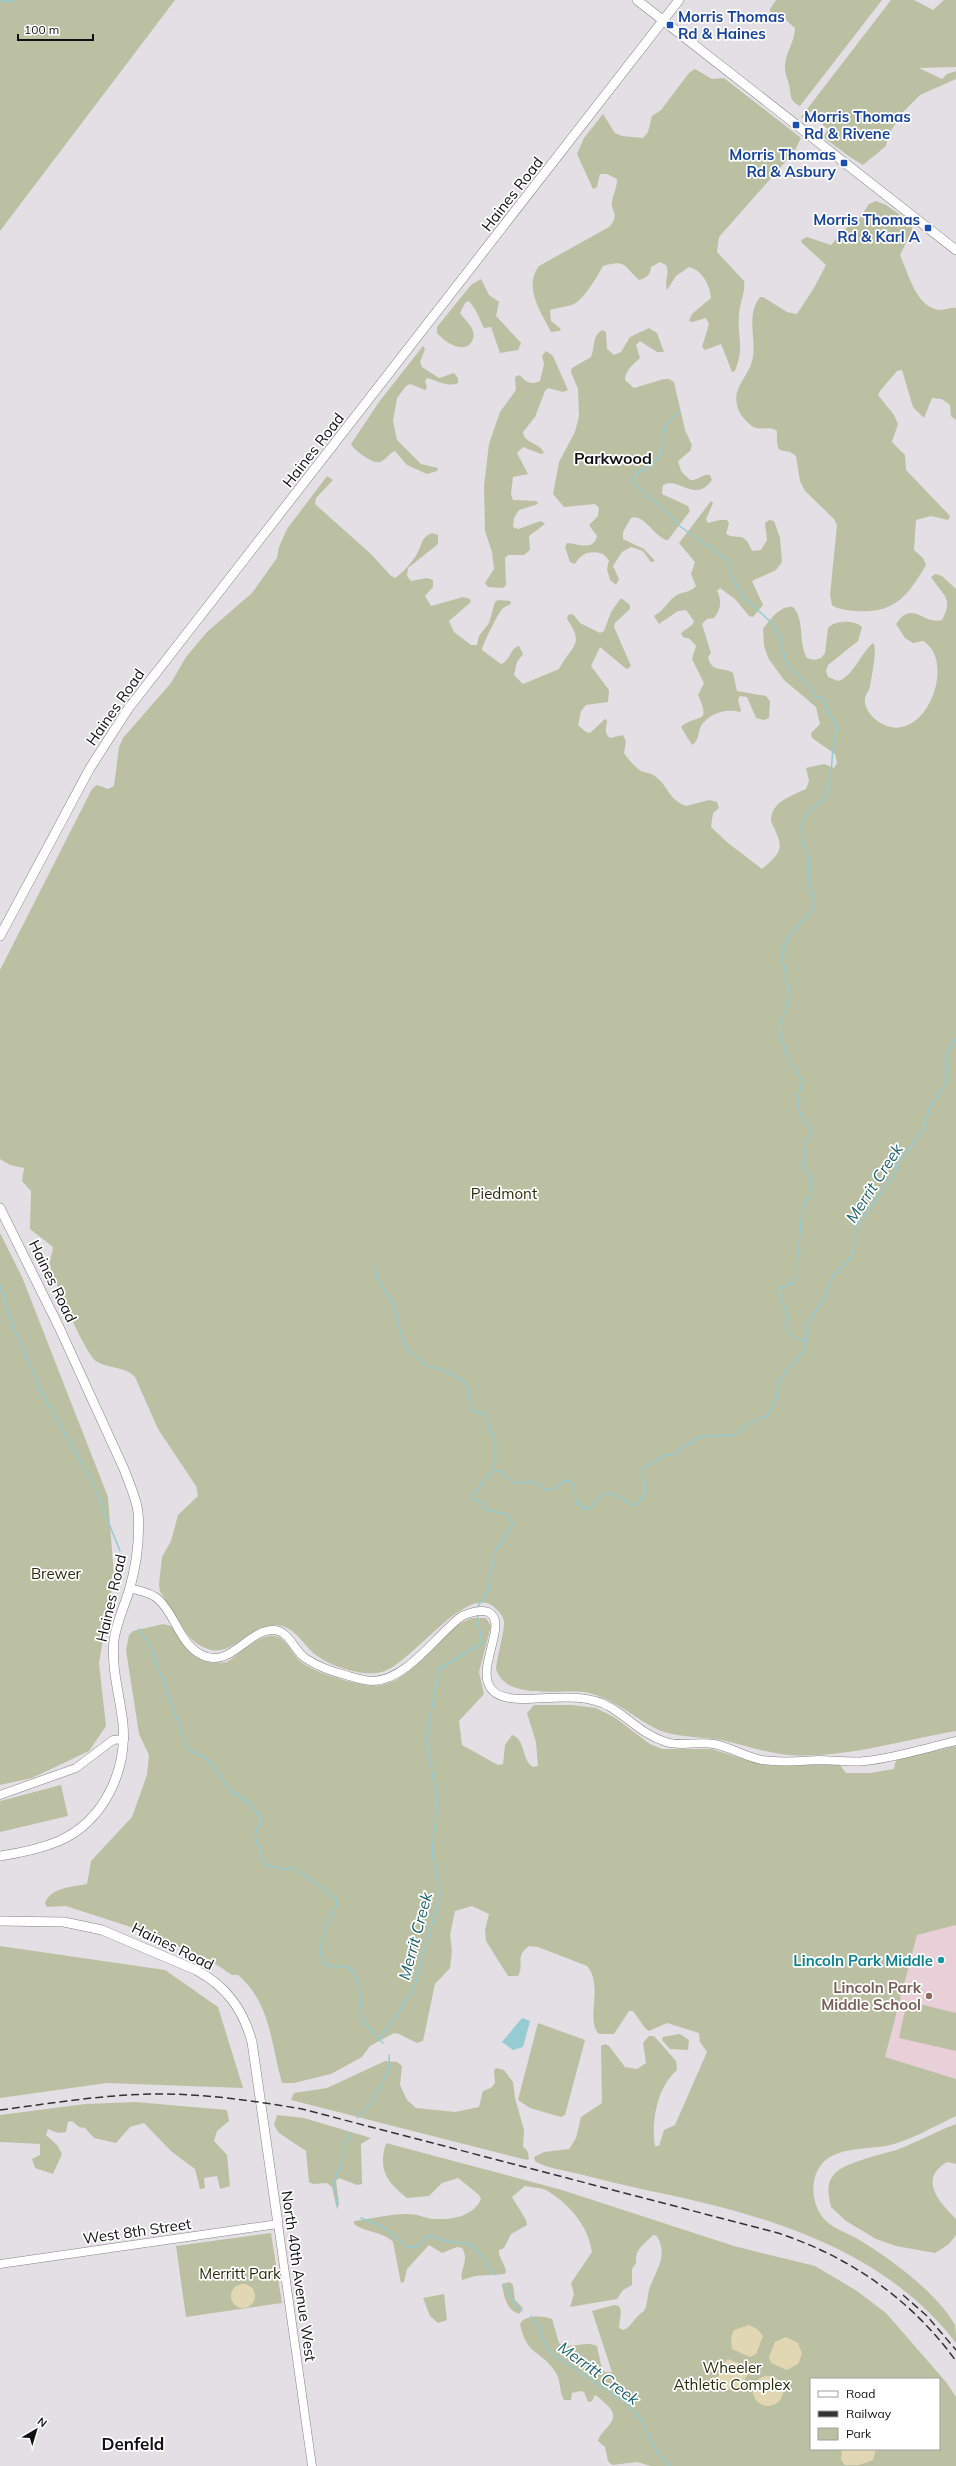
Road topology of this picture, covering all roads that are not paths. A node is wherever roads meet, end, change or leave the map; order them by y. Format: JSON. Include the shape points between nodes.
{"nodes":[{"id":1,"x":637,"y":0,"type":"edge"},
{"id":2,"x":679,"y":0,"type":"edge"},
{"id":3,"x":663,"y":20,"type":"junction"},
{"id":4,"x":956,"y":250,"type":"edge"},
{"id":5,"x":0,"y":936,"type":"edge"},
{"id":6,"x":0,"y":1208,"type":"edge"},
{"id":7,"x":130,"y":1588,"type":"junction"},
{"id":8,"x":124,"y":1738,"type":"junction"},
{"id":9,"x":956,"y":1741,"type":"edge"},
{"id":10,"x":0,"y":1795,"type":"edge"},
{"id":11,"x":0,"y":1856,"type":"edge"},
{"id":12,"x":0,"y":1921,"type":"edge"},
{"id":13,"x":259,"y":2090,"type":"joint"},
{"id":14,"x":278,"y":2224,"type":"junction"},
{"id":15,"x":0,"y":2264,"type":"edge"},
{"id":16,"x":312,"y":2466,"type":"edge"}],
"edges":[{"from":1,"to":3,"type":"main road"},
{"from":2,"to":3,"type":"main road","name":"Haines Road"},
{"from":3,"to":4,"type":"main road"},
{"from":3,"to":5,"type":"main road","name":"Haines Road","via":[[128,709],[90,768]]},
{"from":6,"to":7,"type":"main road","name":"Haines Road","via":[[59,1327],[133,1493],[138,1512],[138,1529]]},
{"from":7,"to":8,"type":"main road","name":"Haines Road","via":[[113,1651]]},
{"from":7,"to":9,"type":"street","via":[[158,1599],[186,1642],[202,1655],[215,1658],[229,1655],[262,1633],[274,1630],[286,1635],[299,1654],[313,1663],[330,1671],[372,1681],[387,1679],[408,1666],[457,1620],[473,1612],[482,1611],[491,1614],[496,1621],[486,1672],[488,1682],[498,1694],[508,1698],[569,1698],[602,1703],[654,1738],[673,1744],[715,1744],[774,1762],[864,1761]]},
{"from":8,"to":10,"type":"street","via":[[113,1740],[76,1768]]},
{"from":8,"to":11,"type":"main road","name":"Haines Road","via":[[115,1784],[88,1820],[61,1840]]},
{"from":12,"to":13,"type":"main road","name":"Haines Road","via":[[64,1922],[102,1930],[208,1977],[228,1994],[247,2025],[255,2057]]},
{"from":13,"to":14,"type":"main road","name":"North 40th Avenue West"},
{"from":14,"to":15,"type":"street","name":"West 8th Street"},
{"from":14,"to":16,"type":"street","name":"North 40th Avenue West"}]}
